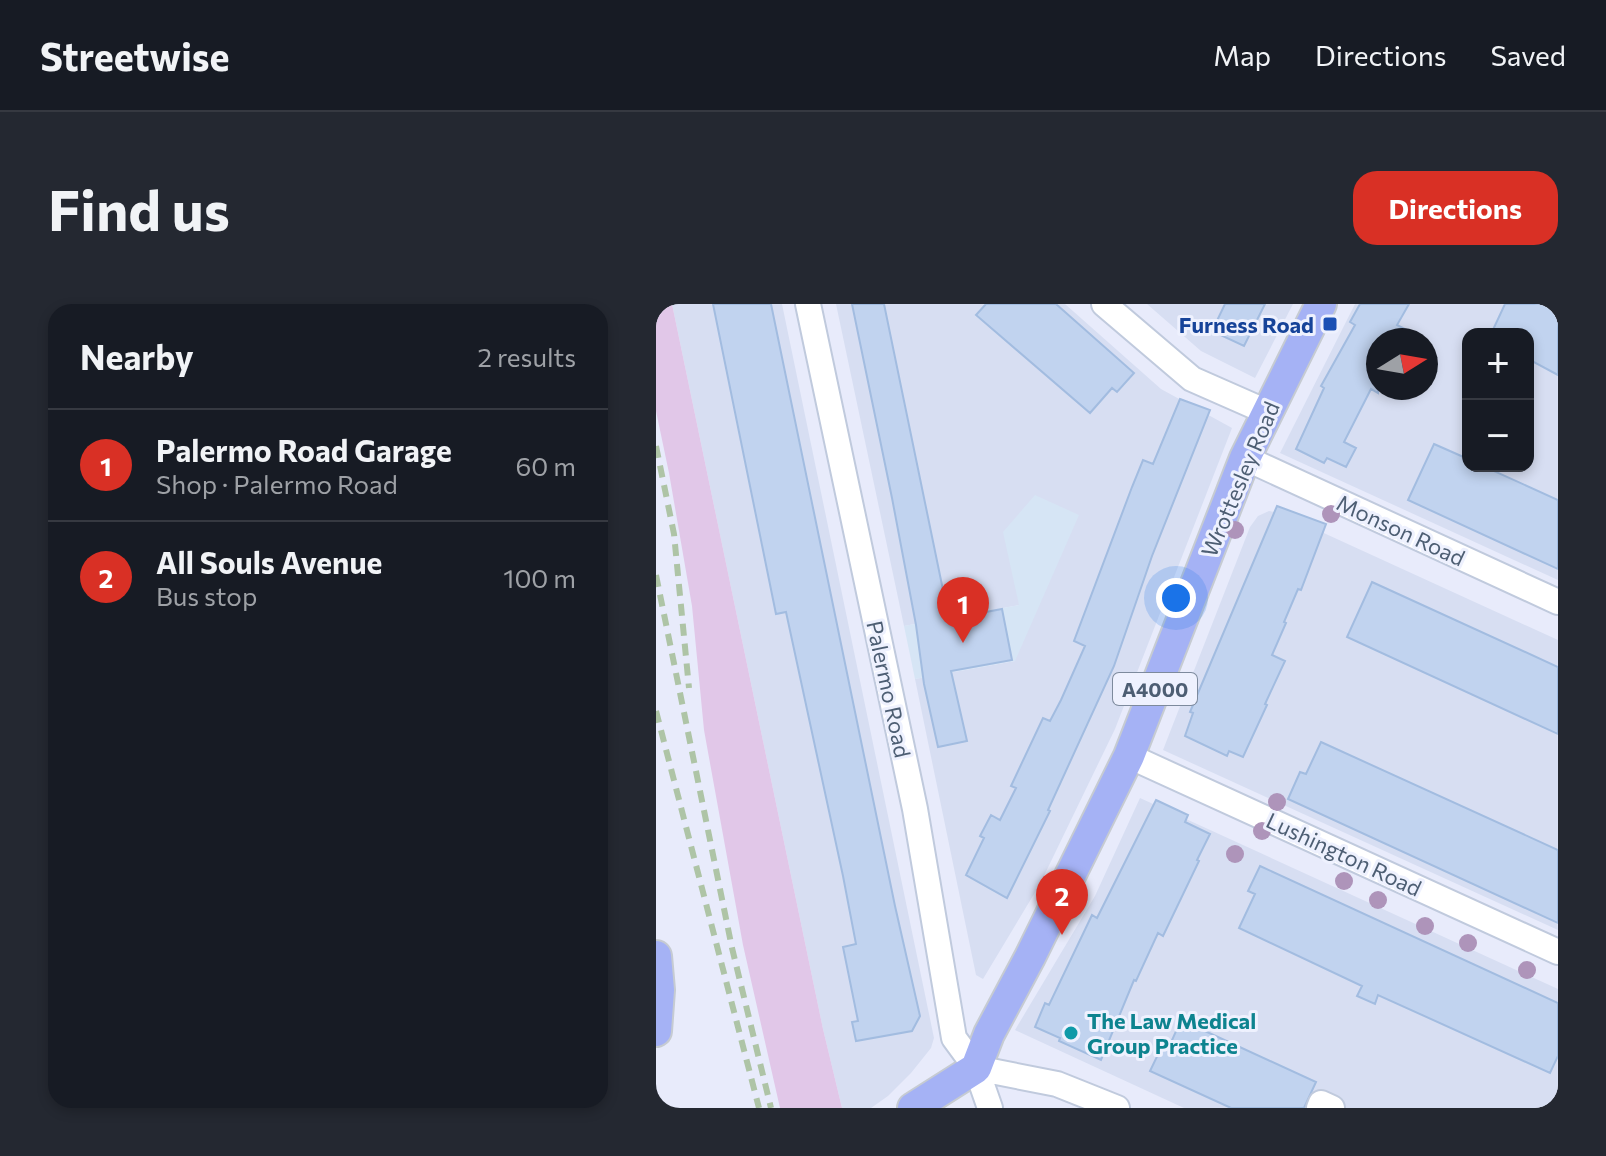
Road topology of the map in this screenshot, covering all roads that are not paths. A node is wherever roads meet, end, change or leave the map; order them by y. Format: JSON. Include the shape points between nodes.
{"nodes":[{"id":1,"x":808,"y":304,"type":"edge"},
{"id":2,"x":1104,"y":304,"type":"edge"},
{"id":3,"x":1321,"y":304,"type":"edge"},
{"id":4,"x":1267,"y":412,"type":"junction"},
{"id":5,"x":1245,"y":458,"type":"junction"},
{"id":6,"x":1558,"y":602,"type":"edge"},
{"id":7,"x":1129,"y":756,"type":"junction"},
{"id":8,"x":1558,"y":952,"type":"edge"},
{"id":9,"x":656,"y":956,"type":"edge"},
{"id":10,"x":657,"y":1027,"type":"edge"},
{"id":11,"x":976,"y":1068,"type":"junction"},
{"id":12,"x":1113,"y":1107,"type":"edge"},
{"id":13,"x":913,"y":1108,"type":"edge"},
{"id":14,"x":990,"y":1108,"type":"edge"},
{"id":15,"x":1319,"y":1108,"type":"edge"},
{"id":16,"x":1332,"y":1108,"type":"edge"}],
"edges":[{"from":1,"to":11,"type":"street","name":"Palermo Road","via":[[915,809],[954,1038]]},
{"from":2,"to":4,"type":"street","via":[[1192,379]]},
{"from":3,"to":4,"type":"main road","name":"Wrottesley Road","number":"A4000"},
{"from":4,"to":5,"type":"main road","name":"Wrottesley Road","number":"A4000"},
{"from":5,"to":6,"type":"street","name":"Monson Road"},
{"from":5,"to":7,"type":"main road","name":"Wrottesley Road","number":"A4000"},
{"from":7,"to":8,"type":"street","name":"Lushington Road"},
{"from":7,"to":11,"type":"main road","name":"Wrottesley Road","number":"A4000"},
{"from":9,"to":10,"type":"main road"},
{"from":11,"to":12,"type":"street","via":[[1057,1084]]},
{"from":11,"to":13,"type":"main road"},
{"from":11,"to":14,"type":"street","name":"Palermo Road"},
{"from":15,"to":16,"type":"street","via":[[1321,1103]]}]}
